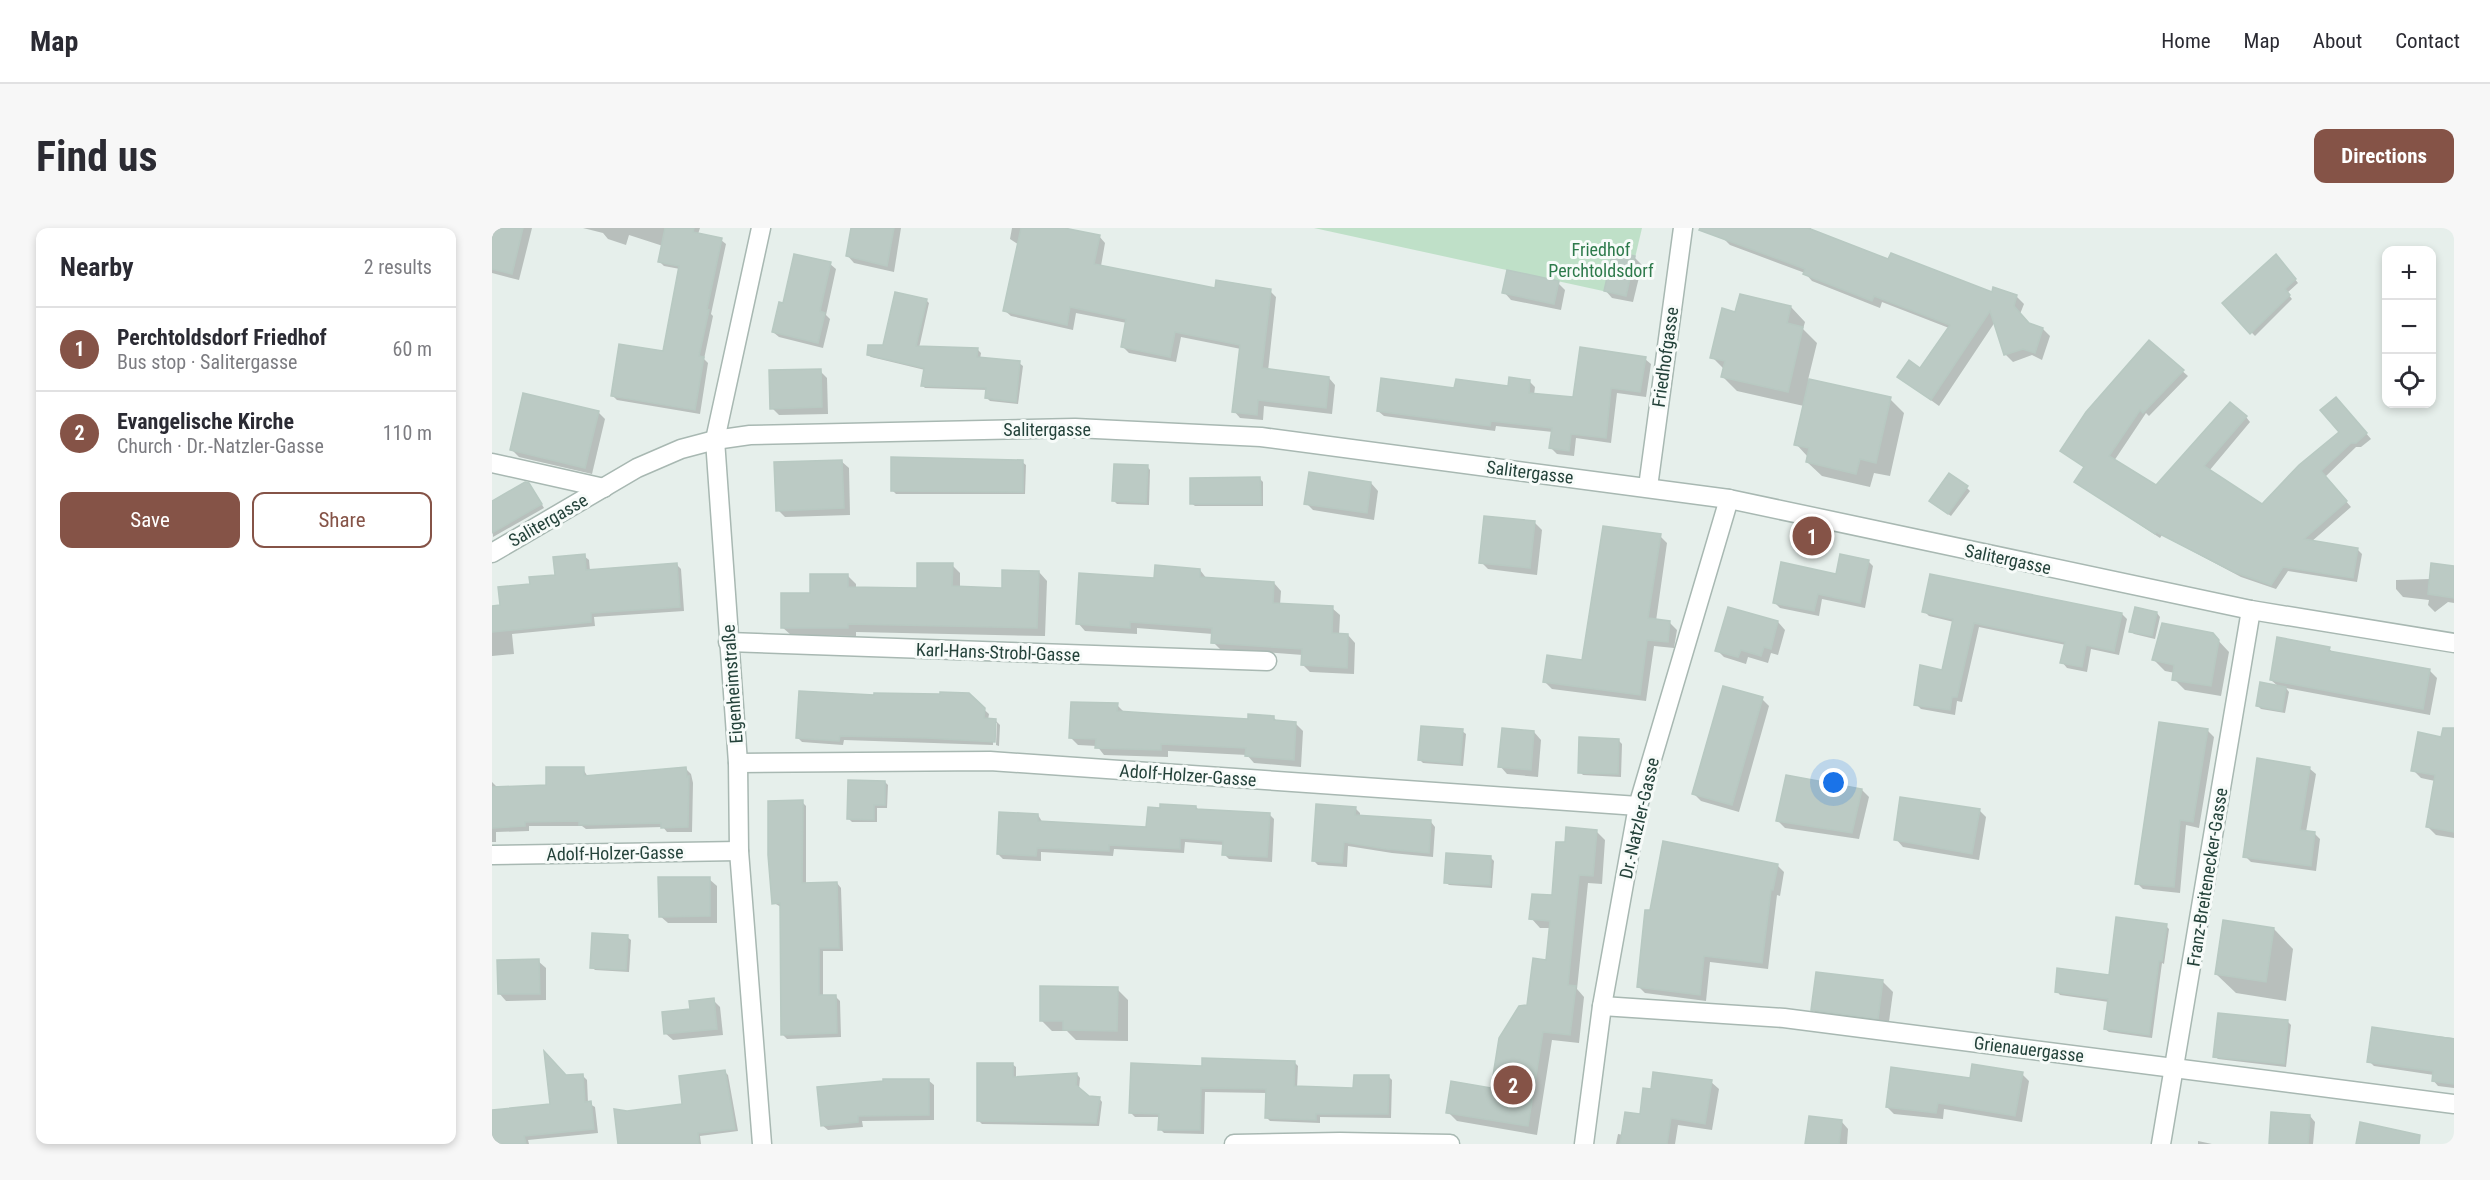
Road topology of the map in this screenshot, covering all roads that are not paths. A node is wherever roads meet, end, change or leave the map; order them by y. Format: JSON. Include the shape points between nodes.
{"nodes":[{"id":1,"x":761,"y":228,"type":"edge"},
{"id":2,"x":1683,"y":228,"type":"edge"},
{"id":3,"x":715,"y":440,"type":"junction"},
{"id":4,"x":492,"y":463,"type":"edge"},
{"id":5,"x":1648,"y":487,"type":"junction"},
{"id":6,"x":604,"y":488,"type":"junction"},
{"id":7,"x":1728,"y":499,"type":"junction"},
{"id":8,"x":492,"y":553,"type":"edge"},
{"id":9,"x":2251,"y":610,"type":"junction"},
{"id":10,"x":728,"y":642,"type":"junction"},
{"id":11,"x":2454,"y":643,"type":"edge"},
{"id":12,"x":1268,"y":661,"type":"dead end"},
{"id":13,"x":738,"y":763,"type":"junction"},
{"id":14,"x":1638,"y":806,"type":"junction"},
{"id":15,"x":739,"y":851,"type":"junction"},
{"id":16,"x":492,"y":855,"type":"edge"},
{"id":17,"x":1602,"y":1006,"type":"junction"},
{"id":18,"x":2175,"y":1068,"type":"junction"},
{"id":19,"x":2454,"y":1104,"type":"edge"},
{"id":20,"x":762,"y":1144,"type":"edge"},
{"id":21,"x":1234,"y":1144,"type":"edge"},
{"id":22,"x":1450,"y":1144,"type":"edge"},
{"id":23,"x":1584,"y":1144,"type":"edge"},
{"id":24,"x":2161,"y":1144,"type":"edge"}],
"edges":[{"from":1,"to":3,"type":"street","name":"Eigenheimstraße"},
{"from":2,"to":5,"type":"street","name":"Friedhofgasse"},
{"from":3,"to":5,"type":"street","name":"Salitergasse","via":[[750,435],[1075,428],[1262,436]]},
{"from":3,"to":6,"type":"street","name":"Salitergasse","via":[[681,449],[637,468]]},
{"from":3,"to":10,"type":"street","name":"Eigenheimstraße"},
{"from":4,"to":6,"type":"street","name":"Salitergasse"},
{"from":5,"to":7,"type":"street","name":"Salitergasse"},
{"from":6,"to":8,"type":"street","name":"Salitergasse"},
{"from":7,"to":9,"type":"street","name":"Salitergasse"},
{"from":7,"to":14,"type":"street","name":"Dr.-Natzler-Gasse"},
{"from":9,"to":11,"type":"street","name":"Salitergasse"},
{"from":9,"to":18,"type":"street","name":"Franz-Breitenecker-Gasse"},
{"from":10,"to":12,"type":"street","name":"Karl-Hans-Strobl-Gasse"},
{"from":10,"to":13,"type":"street","name":"Eigenheimstraße"},
{"from":13,"to":14,"type":"street","name":"Adolf-Holzer-Gasse","via":[[990,761]]},
{"from":13,"to":15,"type":"street","name":"Eigenheimstraße"},
{"from":14,"to":17,"type":"street","name":"Dr.-Natzler-Gasse"},
{"from":15,"to":16,"type":"street","name":"Adolf-Holzer-Gasse"},
{"from":15,"to":20,"type":"street","name":"Eigenheimstraße"},
{"from":17,"to":18,"type":"street","name":"Grienauergasse","via":[[1784,1018]]},
{"from":17,"to":23,"type":"street","name":"Dr.-Natzler-Gasse"},
{"from":18,"to":19,"type":"street","name":"Grienauergasse"},
{"from":18,"to":24,"type":"street","name":"Franz-Breitenecker-Gasse"},
{"from":21,"to":22,"type":"street"}]}
